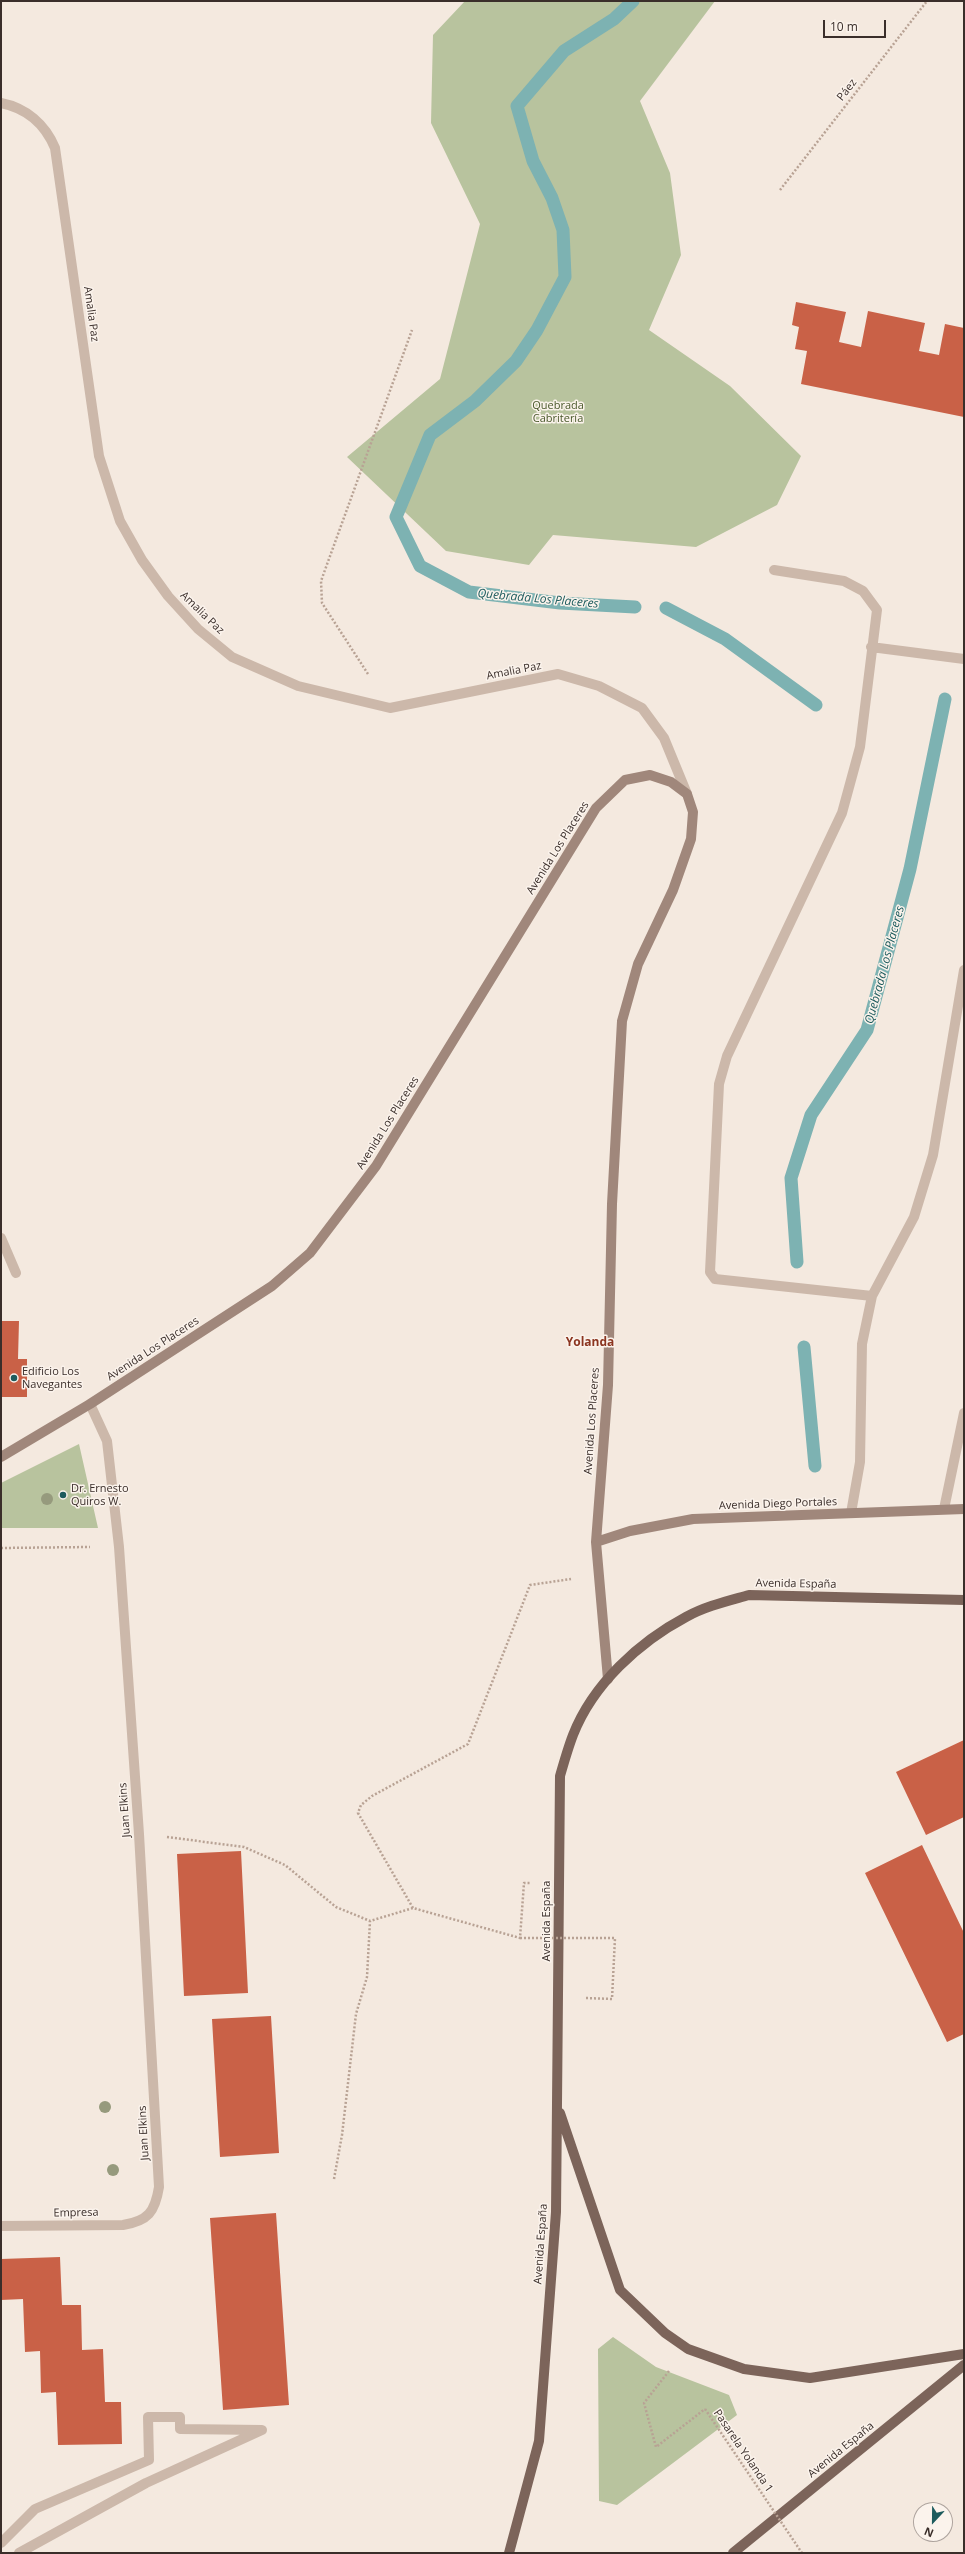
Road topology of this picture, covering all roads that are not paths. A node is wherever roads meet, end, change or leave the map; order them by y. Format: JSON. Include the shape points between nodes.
{"nodes":[{"id":1,"x":1,"y":103,"type":"edge"},
{"id":2,"x":774,"y":570,"type":"dead end"},
{"id":3,"x":870,"y":647,"type":"junction"},
{"id":4,"x":964,"y":659,"type":"edge"},
{"id":5,"x":688,"y":794,"type":"junction"},
{"id":6,"x":964,"y":970,"type":"edge"},
{"id":7,"x":1,"y":1238,"type":"edge"},
{"id":8,"x":16,"y":1273,"type":"dead end"},
{"id":9,"x":872,"y":1296,"type":"junction"},
{"id":10,"x":90,"y":1404,"type":"junction"},
{"id":11,"x":964,"y":1413,"type":"edge"},
{"id":12,"x":1,"y":1457,"type":"edge"},
{"id":13,"x":944,"y":1508,"type":"junction"},
{"id":14,"x":964,"y":1509,"type":"edge"},
{"id":15,"x":851,"y":1513,"type":"junction"},
{"id":16,"x":596,"y":1542,"type":"junction"},
{"id":17,"x":964,"y":1600,"type":"edge"},
{"id":18,"x":608,"y":1679,"type":"junction"},
{"id":19,"x":558,"y":2105,"type":"junction"},
{"id":20,"x":149,"y":2215,"type":"joint"},
{"id":21,"x":1,"y":2226,"type":"edge"},
{"id":22,"x":964,"y":2354,"type":"edge"},
{"id":23,"x":964,"y":2365,"type":"edge"},
{"id":24,"x":1,"y":2543,"type":"edge"},
{"id":25,"x":19,"y":2553,"type":"edge"},
{"id":26,"x":509,"y":2553,"type":"edge"},
{"id":27,"x":733,"y":2553,"type":"edge"}],
"edges":[{"from":1,"to":5,"type":"street","name":"Amalia Paz","via":[[15,106],[28,114],[49,133],[55,148],[98,456],[120,521],[142,560],[168,596],[198,629],[232,657],[298,686],[390,708],[558,674],[599,686],[642,708],[664,738]]},
{"from":2,"to":3,"type":"street","via":[[844,582],[863,591],[876,610]]},
{"from":3,"to":4,"type":"street"},
{"from":3,"to":9,"type":"street","via":[[860,747],[842,813],[727,1056],[719,1084],[709,1263],[710,1272],[715,1279]]},
{"from":5,"to":10,"type":"main road","name":"Avenida Los Placeres","via":[[671,782],[650,775],[625,780],[596,808],[376,1166],[310,1253],[272,1286]]},
{"from":5,"to":16,"type":"main road","name":"Avenida Los Placeres","via":[[693,812],[691,840],[673,890],[638,964],[622,1021],[612,1204],[608,1385]]},
{"from":6,"to":9,"type":"street","via":[[933,1155],[914,1217]]},
{"from":7,"to":8,"type":"street"},
{"from":9,"to":15,"type":"street","via":[[862,1344],[860,1462]]},
{"from":10,"to":12,"type":"main road","name":"Avenida Los Placeres"},
{"from":10,"to":20,"type":"street","name":"Juan Elkins","via":[[107,1441],[119,1547],[160,2188],[157,2204]]},
{"from":11,"to":13,"type":"street"},
{"from":13,"to":14,"type":"main road","name":"Avenida Diego Portales"},
{"from":13,"to":15,"type":"main road","name":"Avenida Diego Portales"},
{"from":15,"to":16,"type":"main road","name":"Avenida Diego Portales","via":[[693,1519],[630,1531]]},
{"from":16,"to":18,"type":"main road","name":"Avenida Los Placeres"},
{"from":17,"to":18,"type":"main road","name":"Avenida España","via":[[750,1595],[718,1604],[658,1634]]},
{"from":18,"to":19,"type":"main road","name":"Avenida España","via":[[573,1734],[560,1776]]},
{"from":19,"to":22,"type":"main road","via":[[620,2290],[664,2333],[688,2349],[744,2369],[810,2378]]},
{"from":19,"to":26,"type":"main road","name":"Avenida España","via":[[556,2212],[539,2441]]},
{"from":20,"to":21,"type":"street","name":"Empresa","via":[[138,2222],[123,2225]]},
{"from":23,"to":27,"type":"main road","name":"Avenida España"},
{"from":24,"to":25,"type":"street","via":[[35,2509],[148,2460],[148,2417],[180,2417],[180,2429],[262,2430],[146,2483]]}]}
